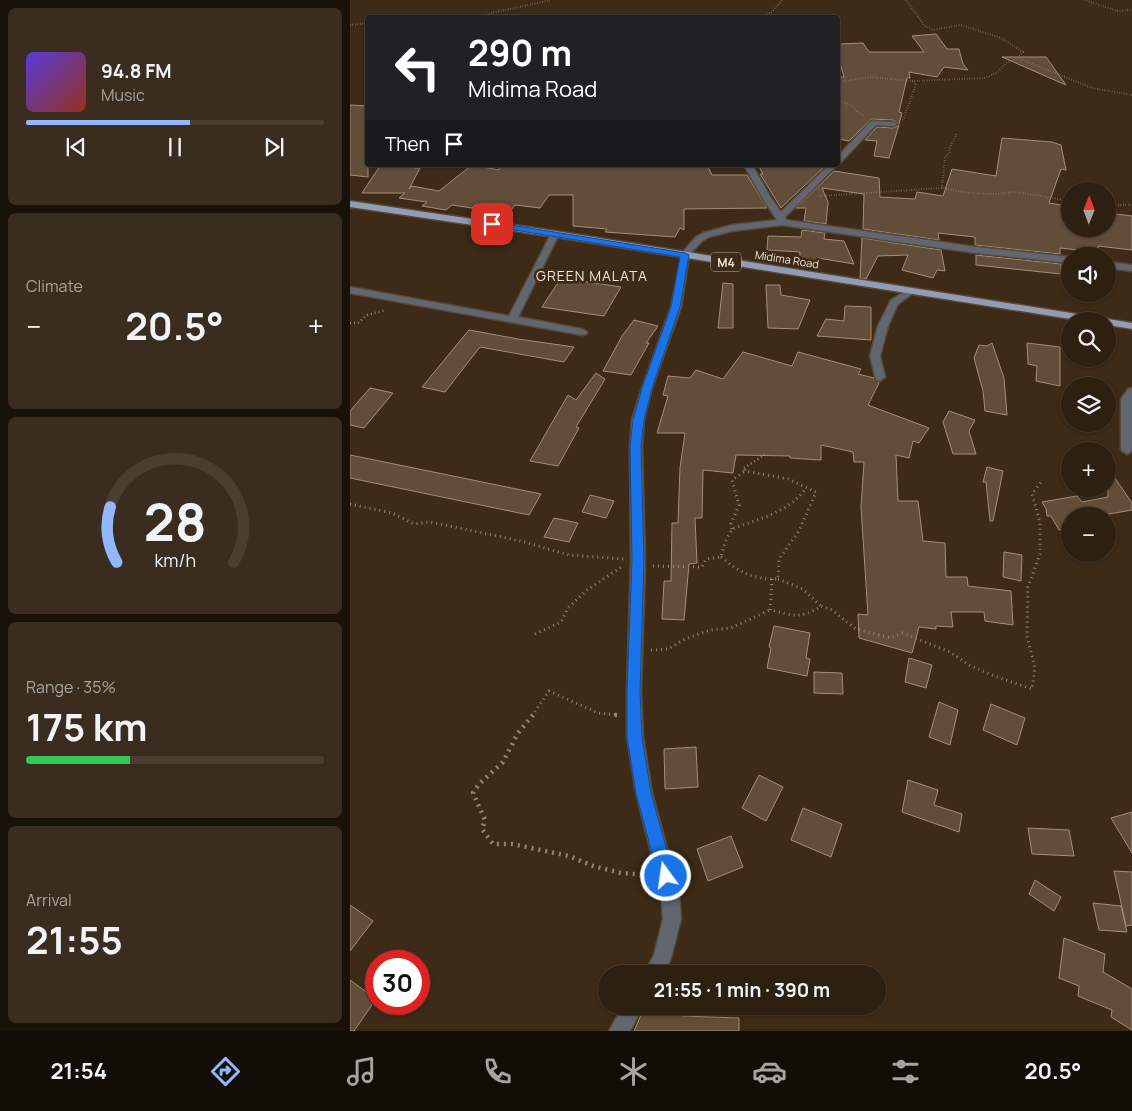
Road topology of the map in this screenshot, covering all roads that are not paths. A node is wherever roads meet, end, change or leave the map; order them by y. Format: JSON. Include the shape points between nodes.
{"nodes":[{"id":1,"x":893,"y":124,"type":"road end"},
{"id":2,"x":840,"y":158,"type":"edge"},
{"id":3,"x":749,"y":167,"type":"edge"},
{"id":4,"x":830,"y":167,"type":"edge"},
{"id":5,"x":350,"y":204,"type":"edge"},
{"id":6,"x":781,"y":219,"type":"junction"},
{"id":7,"x":555,"y":234,"type":"junction"},
{"id":8,"x":685,"y":255,"type":"junction"},
{"id":9,"x":1061,"y":259,"type":"edge"},
{"id":10,"x":1116,"y":266,"type":"edge"},
{"id":11,"x":1132,"y":268,"type":"edge"},
{"id":12,"x":350,"y":290,"type":"edge"},
{"id":13,"x":911,"y":290,"type":"junction"},
{"id":14,"x":1061,"y":314,"type":"edge"},
{"id":15,"x":512,"y":319,"type":"junction"},
{"id":16,"x":1116,"y":323,"type":"edge"},
{"id":17,"x":1132,"y":326,"type":"edge"},
{"id":18,"x":582,"y":332,"type":"dead end"},
{"id":19,"x":880,"y":377,"type":"dead end"},
{"id":20,"x":1132,"y":392,"type":"edge"},
{"id":21,"x":1126,"y":450,"type":"dead end"},
{"id":22,"x":658,"y":965,"type":"edge"},
{"id":23,"x":629,"y":1015,"type":"edge"},
{"id":24,"x":619,"y":1031,"type":"edge"}],
"edges":[{"from":1,"to":2,"type":"street","via":[[874,122]]},
{"from":3,"to":6,"type":"street"},
{"from":4,"to":6,"type":"street"},
{"from":5,"to":7,"type":"main road","name":"Midima Road","number":"M4"},
{"from":6,"to":8,"type":"street","via":[[706,236]]},
{"from":6,"to":9,"type":"street"},
{"from":7,"to":8,"type":"main road","name":"Midima Road","number":"M4"},
{"from":7,"to":15,"type":"street"},
{"from":8,"to":13,"type":"main road","name":"Midima Road","number":"M4"},
{"from":8,"to":22,"type":"street","via":[[674,314],[638,420],[636,447],[638,560],[634,737],[644,793],[670,893],[672,918]]},
{"from":10,"to":11,"type":"street"},
{"from":12,"to":15,"type":"street"},
{"from":13,"to":14,"type":"main road","name":"Midima Road","number":"M4"},
{"from":13,"to":19,"type":"street","via":[[894,302],[883,326],[875,356]]},
{"from":15,"to":18,"type":"street"},
{"from":16,"to":17,"type":"main road"},
{"from":20,"to":21,"type":"street","via":[[1126,399]]},
{"from":23,"to":24,"type":"street"}]}
